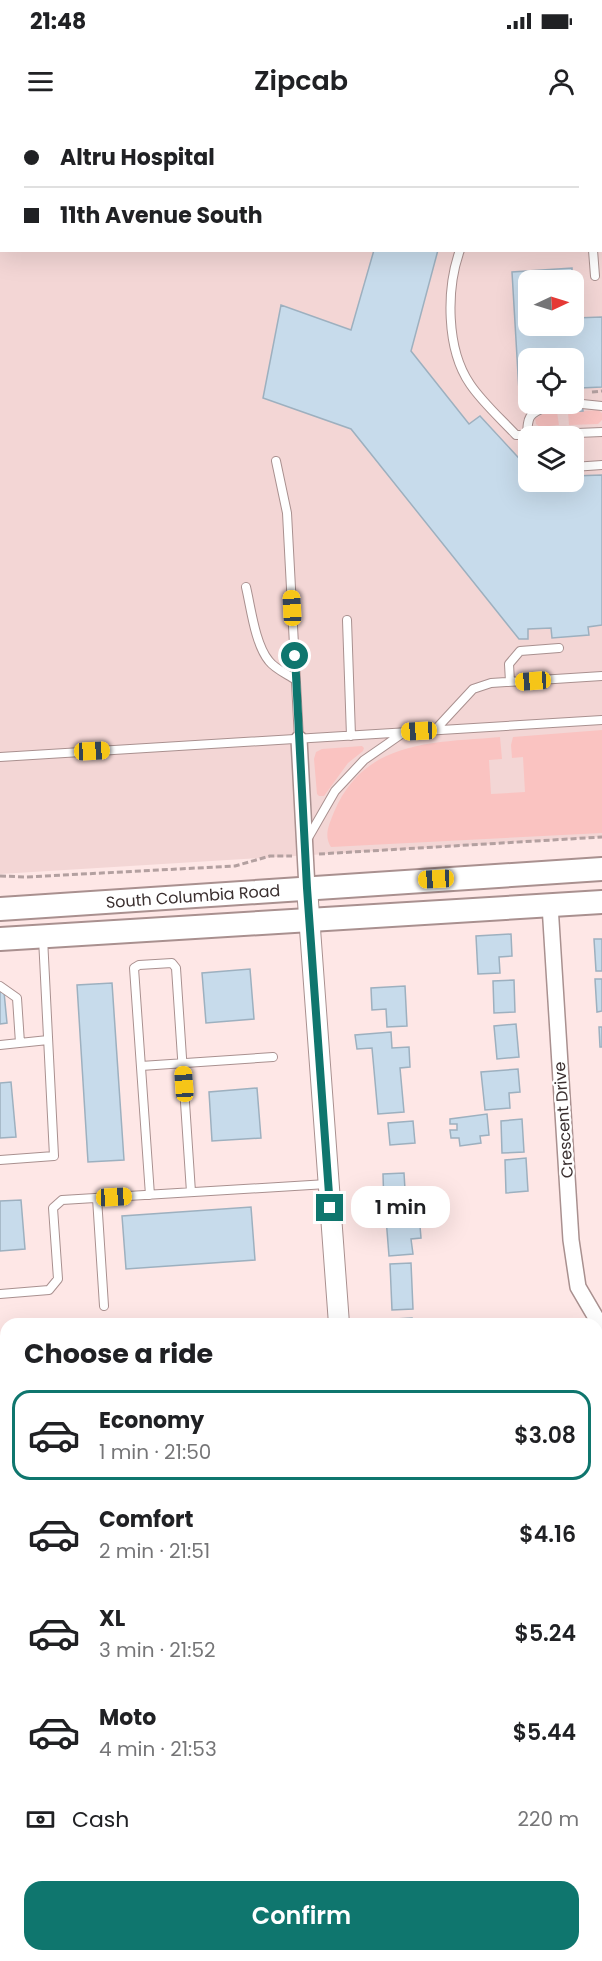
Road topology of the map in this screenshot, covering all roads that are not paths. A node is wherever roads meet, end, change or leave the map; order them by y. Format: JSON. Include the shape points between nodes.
{"nodes":[{"id":1,"x":459,"y":252,"type":"edge"},
{"id":2,"x":593,"y":252,"type":"edge"},
{"id":3,"x":595,"y":276,"type":"dead end"},
{"id":4,"x":584,"y":404,"type":"edge"},
{"id":5,"x":602,"y":406,"type":"edge"},
{"id":6,"x":602,"y":432,"type":"edge"},
{"id":7,"x":584,"y":433,"type":"edge"},
{"id":8,"x":518,"y":435,"type":"edge"},
{"id":9,"x":276,"y":461,"type":"dead end"},
{"id":10,"x":602,"y":465,"type":"edge"},
{"id":11,"x":584,"y":466,"type":"edge"},
{"id":12,"x":246,"y":587,"type":"dead end"},
{"id":13,"x":347,"y":620,"type":"dead end"},
{"id":14,"x":559,"y":648,"type":"dead end"},
{"id":15,"x":602,"y":676,"type":"edge"},
{"id":16,"x":296,"y":680,"type":"junction"},
{"id":17,"x":510,"y":682,"type":"junction"},
{"id":18,"x":602,"y":720,"type":"edge"},
{"id":19,"x":435,"y":730,"type":"junction"},
{"id":20,"x":404,"y":732,"type":"junction"},
{"id":21,"x":351,"y":736,"type":"junction"},
{"id":22,"x":299,"y":739,"type":"junction"},
{"id":23,"x":0,"y":757,"type":"edge"},
{"id":24,"x":305,"y":843,"type":"junction"},
{"id":25,"x":602,"y":869,"type":"edge"},
{"id":26,"x":307,"y":888,"type":"junction"},
{"id":27,"x":602,"y":902,"type":"edge"},
{"id":28,"x":550,"y":905,"type":"junction"},
{"id":29,"x":0,"y":909,"type":"edge"},
{"id":30,"x":309,"y":919,"type":"junction"},
{"id":31,"x":43,"y":937,"type":"junction"},
{"id":32,"x":0,"y":939,"type":"edge"},
{"id":33,"x":0,"y":986,"type":"edge"},
{"id":34,"x":48,"y":1040,"type":"junction"},
{"id":35,"x":20,"y":1043,"type":"junction"},
{"id":36,"x":0,"y":1045,"type":"edge"},
{"id":37,"x":273,"y":1057,"type":"dead end"},
{"id":38,"x":182,"y":1063,"type":"junction"},
{"id":39,"x":141,"y":1066,"type":"junction"},
{"id":40,"x":0,"y":1160,"type":"edge"},
{"id":41,"x":328,"y":1184,"type":"junction"},
{"id":42,"x":191,"y":1192,"type":"junction"},
{"id":43,"x":150,"y":1195,"type":"junction"},
{"id":44,"x":97,"y":1198,"type":"junction"},
{"id":45,"x":0,"y":1294,"type":"edge"},
{"id":46,"x":104,"y":1306,"type":"dead end"},
{"id":47,"x":339,"y":1318,"type":"edge"},
{"id":48,"x":596,"y":1318,"type":"edge"}],
"edges":[{"from":1,"to":8,"type":"lane","via":[[450,296],[455,354],[470,384]]},
{"from":2,"to":3,"type":"lane"},
{"from":4,"to":5,"type":"lane"},
{"from":6,"to":7,"type":"lane"},
{"from":9,"to":16,"type":"lane","via":[[287,513]]},
{"from":10,"to":11,"type":"lane"},
{"from":12,"to":16,"type":"lane","via":[[267,659]]},
{"from":13,"to":21,"type":"lane"},
{"from":14,"to":17,"type":"lane","via":[[520,651],[509,664]]},
{"from":15,"to":17,"type":"lane"},
{"from":16,"to":22,"type":"lane"},
{"from":17,"to":19,"type":"lane","via":[[474,689]]},
{"from":18,"to":19,"type":"lane"},
{"from":19,"to":20,"type":"lane"},
{"from":20,"to":21,"type":"lane"},
{"from":20,"to":24,"type":"lane","via":[[364,760],[335,791]]},
{"from":21,"to":22,"type":"lane"},
{"from":22,"to":23,"type":"lane"},
{"from":22,"to":24,"type":"street"},
{"from":24,"to":26,"type":"street"},
{"from":25,"to":26,"type":"main road","name":"South Columbia Road"},
{"from":26,"to":29,"type":"main road","name":"South Columbia Road"},
{"from":26,"to":30,"type":"street"},
{"from":27,"to":28,"type":"main road","name":"South Columbia Road"},
{"from":28,"to":30,"type":"main road","name":"South Columbia Road"},
{"from":28,"to":48,"type":"street","name":"Crescent Drive","via":[[571,1240],[578,1287]]},
{"from":30,"to":31,"type":"main road","name":"South Columbia Road"},
{"from":30,"to":41,"type":"street"},
{"from":31,"to":32,"type":"main road","name":"South Columbia Road"},
{"from":31,"to":34,"type":"lane"},
{"from":33,"to":35,"type":"lane","via":[[17,998]]},
{"from":34,"to":35,"type":"lane"},
{"from":34,"to":40,"type":"lane","via":[[54,1156]]},
{"from":35,"to":36,"type":"lane"},
{"from":37,"to":38,"type":"lane"},
{"from":38,"to":39,"type":"lane"},
{"from":38,"to":39,"type":"lane","via":[[176,968],[172,963],[139,965],[134,969]]},
{"from":38,"to":42,"type":"lane"},
{"from":39,"to":43,"type":"lane"},
{"from":41,"to":42,"type":"lane"},
{"from":41,"to":47,"type":"street"},
{"from":42,"to":43,"type":"lane"},
{"from":43,"to":44,"type":"lane"},
{"from":44,"to":45,"type":"lane","via":[[62,1200],[53,1208],[58,1280],[49,1290]]},
{"from":44,"to":46,"type":"lane"}]}
